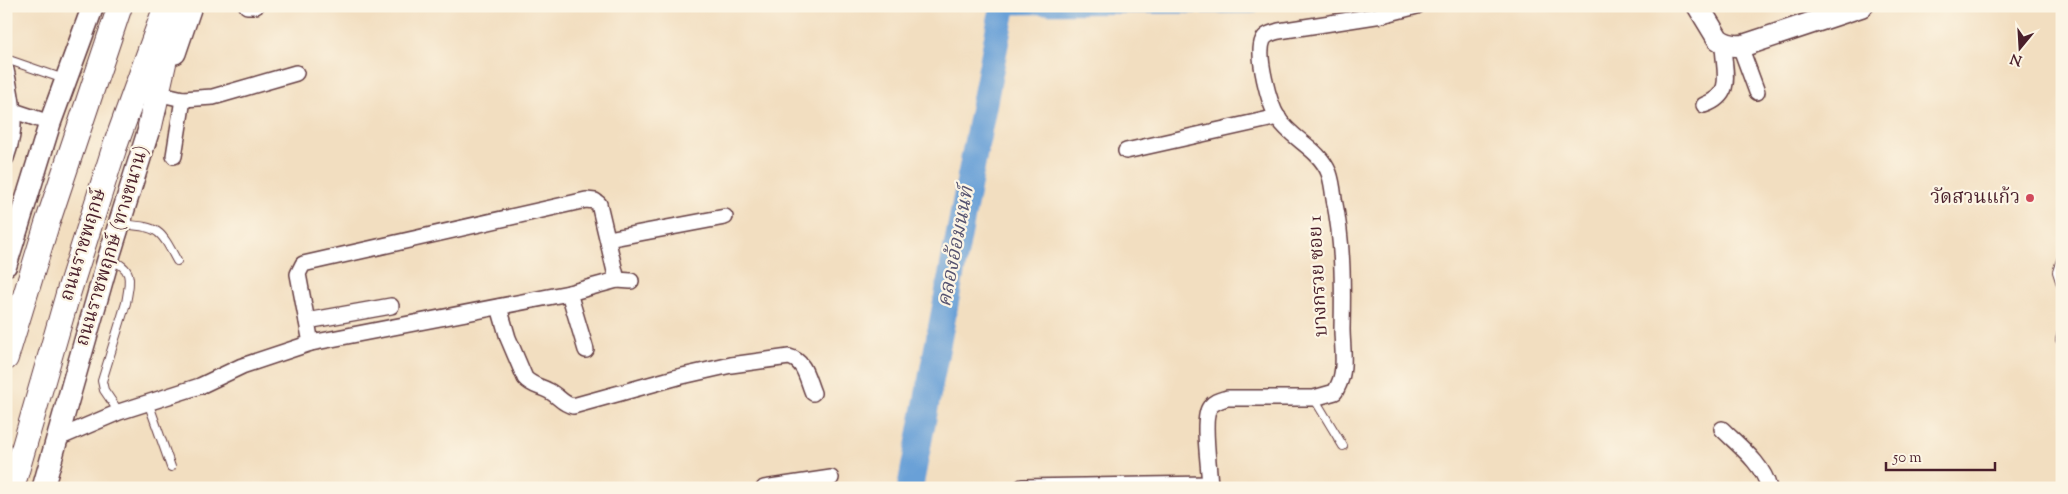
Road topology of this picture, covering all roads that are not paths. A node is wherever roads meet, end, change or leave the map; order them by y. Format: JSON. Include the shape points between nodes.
{"nodes":[{"id":1,"x":93,"y":6,"type":"edge"},
{"id":2,"x":120,"y":6,"type":"edge"},
{"id":3,"x":166,"y":6,"type":"edge"},
{"id":4,"x":177,"y":6,"type":"edge"},
{"id":5,"x":191,"y":6,"type":"edge"},
{"id":6,"x":247,"y":6,"type":"edge"},
{"id":7,"x":256,"y":6,"type":"edge"},
{"id":8,"x":1417,"y":6,"type":"edge"},
{"id":9,"x":1698,"y":6,"type":"edge"},
{"id":10,"x":1862,"y":6,"type":"edge"},
{"id":11,"x":1731,"y":44,"type":"junction"},
{"id":12,"x":6,"y":59,"type":"edge"},
{"id":13,"x":6,"y":70,"type":"edge"},
{"id":14,"x":296,"y":74,"type":"dead end"},
{"id":15,"x":66,"y":80,"type":"junction"},
{"id":16,"x":1757,"y":92,"type":"dead end"},
{"id":17,"x":161,"y":94,"type":"junction"},
{"id":18,"x":183,"y":99,"type":"junction"},
{"id":19,"x":1704,"y":105,"type":"dead end"},
{"id":20,"x":12,"y":116,"type":"edge"},
{"id":21,"x":1278,"y":117,"type":"junction"},
{"id":22,"x":50,"y":123,"type":"junction"},
{"id":23,"x":150,"y":126,"type":"junction"},
{"id":24,"x":1126,"y":152,"type":"dead end"},
{"id":25,"x":174,"y":156,"type":"dead end"},
{"id":26,"x":6,"y":158,"type":"edge"},
{"id":27,"x":725,"y":217,"type":"dead end"},
{"id":28,"x":119,"y":224,"type":"junction"},
{"id":29,"x":608,"y":240,"type":"junction"},
{"id":30,"x":2062,"y":257,"type":"edge"},
{"id":31,"x":108,"y":260,"type":"junction"},
{"id":32,"x":177,"y":261,"type":"dead end"},
{"id":33,"x":6,"y":265,"type":"edge"},
{"id":34,"x":2062,"y":287,"type":"edge"},
{"id":35,"x":569,"y":293,"type":"junction"},
{"id":36,"x":391,"y":306,"type":"dead end"},
{"id":37,"x":499,"y":307,"type":"junction"},
{"id":38,"x":307,"y":321,"type":"junction"},
{"id":39,"x":2062,"y":332,"type":"edge"},
{"id":40,"x":2060,"y":340,"type":"dead end"},
{"id":41,"x":312,"y":343,"type":"junction"},
{"id":42,"x":586,"y":350,"type":"dead end"},
{"id":43,"x":6,"y":358,"type":"edge"},
{"id":44,"x":813,"y":394,"type":"dead end"},
{"id":45,"x":1314,"y":398,"type":"junction"},
{"id":46,"x":148,"y":402,"type":"junction"},
{"id":47,"x":119,"y":412,"type":"junction"},
{"id":48,"x":1722,"y":429,"type":"dead end"},
{"id":49,"x":56,"y":439,"type":"junction"},
{"id":50,"x":1343,"y":446,"type":"dead end"},
{"id":51,"x":171,"y":467,"type":"dead end"},
{"id":52,"x":831,"y":478,"type":"dead end"},
{"id":53,"x":1210,"y":486,"type":"edge"},
{"id":54,"x":1022,"y":487,"type":"edge"},
{"id":55,"x":12,"y":488,"type":"edge"},
{"id":56,"x":43,"y":488,"type":"edge"},
{"id":57,"x":764,"y":488,"type":"edge"},
{"id":58,"x":1769,"y":488,"type":"edge"}],
"edges":[{"from":1,"to":15,"type":"main road"},
{"from":2,"to":43,"type":"main road"},
{"from":3,"to":55,"type":"main road","name":"ถนนราชพฤกษ์","via":[[114,149]]},
{"from":4,"to":23,"type":"main road"},
{"from":5,"to":17,"type":"main road","name":"ถนนราชพฤกษ์ (ทางขนาน)"},
{"from":6,"to":7,"type":"street"},
{"from":8,"to":21,"type":"street","name":"บางกรวย ซอย 1","via":[[1266,36],[1262,42],[1262,63],[1270,100]]},
{"from":9,"to":11,"type":"main road","via":[[1718,39]]},
{"from":10,"to":11,"type":"main road"},
{"from":11,"to":16,"type":"street"},
{"from":11,"to":19,"type":"street","via":[[1726,88],[1720,96]]},
{"from":12,"to":15,"type":"lane"},
{"from":13,"to":20,"type":"street"},
{"from":14,"to":18,"type":"street","via":[[228,94]]},
{"from":15,"to":22,"type":"main road"},
{"from":17,"to":18,"type":"street"},
{"from":17,"to":23,"type":"main road","name":"ถนนราชพฤกษ์ (ทางขนาน)"},
{"from":18,"to":25,"type":"street"},
{"from":20,"to":22,"type":"street"},
{"from":20,"to":26,"type":"street"},
{"from":21,"to":24,"type":"street"},
{"from":21,"to":45,"type":"street","name":"บางกรวย ซอย 1","via":[[1323,162],[1329,174],[1339,222],[1343,285],[1342,373],[1335,392]]},
{"from":22,"to":33,"type":"main road"},
{"from":23,"to":28,"type":"main road","name":"ถนนราชพฤกษ์ (ทางขนาน)"},
{"from":27,"to":29,"type":"street"},
{"from":28,"to":31,"type":"main road","name":"ถนนราชพฤกษ์ (ทางขนาน)"},
{"from":28,"to":32,"type":"lane","via":[[151,227],[159,232]]},
{"from":29,"to":35,"type":"street","via":[[624,281]]},
{"from":29,"to":38,"type":"street","via":[[599,204],[586,200],[316,260],[303,264],[298,274]]},
{"from":30,"to":34,"type":"lane","via":[[2058,272]]},
{"from":31,"to":47,"type":"lane","via":[[122,264],[128,273],[126,302],[102,381],[104,390]]},
{"from":31,"to":49,"type":"main road","name":"ถนนราชพฤกษ์ (ทางขนาน)"},
{"from":35,"to":37,"type":"street"},
{"from":35,"to":42,"type":"street"},
{"from":36,"to":38,"type":"street"},
{"from":37,"to":41,"type":"street"},
{"from":37,"to":44,"type":"street","via":[[525,378],[529,383],[555,394],[564,404],[573,406],[713,369],[789,357],[802,364]]},
{"from":38,"to":41,"type":"street"},
{"from":39,"to":40,"type":"lane"},
{"from":41,"to":46,"type":"street","via":[[242,366],[200,386]]},
{"from":45,"to":50,"type":"lane"},
{"from":45,"to":53,"type":"street","name":"บางกรวย ซอย 1","via":[[1227,398],[1217,401],[1210,407],[1206,419]]},
{"from":46,"to":47,"type":"street"},
{"from":46,"to":51,"type":"lane"},
{"from":47,"to":49,"type":"street"},
{"from":48,"to":58,"type":"street","via":[[1760,469]]},
{"from":49,"to":56,"type":"main road","name":"ถนนราชพฤกษ์ (ทางขนาน)"},
{"from":52,"to":57,"type":"street"},
{"from":53,"to":54,"type":"street"}]}
